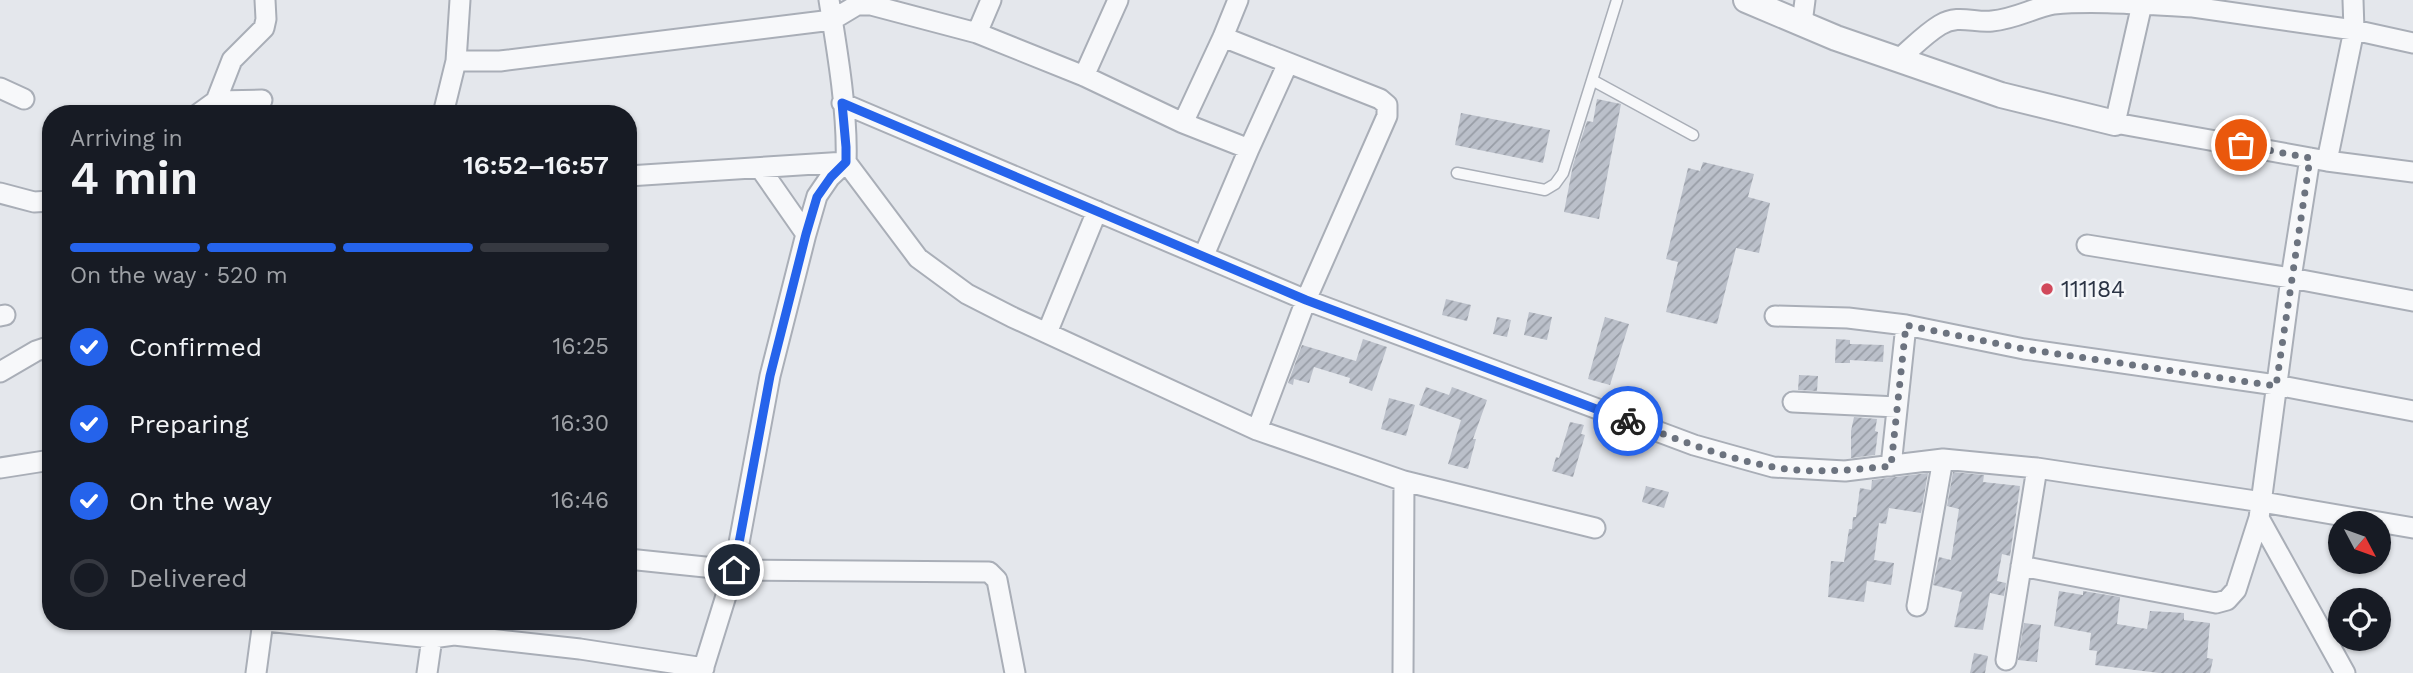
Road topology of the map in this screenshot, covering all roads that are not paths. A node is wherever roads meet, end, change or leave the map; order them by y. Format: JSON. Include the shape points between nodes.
{"nodes":[{"id":1,"x":265,"y":0,"type":"edge"},
{"id":2,"x":460,"y":0,"type":"edge"},
{"id":3,"x":829,"y":0,"type":"edge"},
{"id":4,"x":991,"y":0,"type":"edge"},
{"id":5,"x":1118,"y":0,"type":"edge"},
{"id":6,"x":1238,"y":0,"type":"edge"},
{"id":7,"x":1617,"y":0,"type":"edge"},
{"id":8,"x":1746,"y":0,"type":"edge"},
{"id":9,"x":2353,"y":0,"type":"edge"},
{"id":10,"x":872,"y":2,"type":"edge"},
{"id":11,"x":2142,"y":4,"type":"junction"},
{"id":12,"x":2193,"y":4,"type":"edge"},
{"id":13,"x":1803,"y":12,"type":"edge"},
{"id":14,"x":832,"y":20,"type":"junction"},
{"id":15,"x":2354,"y":30,"type":"junction"},
{"id":16,"x":977,"y":33,"type":"junction"},
{"id":17,"x":1223,"y":37,"type":"junction"},
{"id":18,"x":2413,"y":43,"type":"edge"},
{"id":19,"x":1899,"y":60,"type":"junction"},
{"id":20,"x":456,"y":61,"type":"junction"},
{"id":21,"x":1288,"y":63,"type":"junction"},
{"id":22,"x":1084,"y":76,"type":"junction"},
{"id":23,"x":1592,"y":80,"type":"junction"},
{"id":24,"x":0,"y":88,"type":"edge"},
{"id":25,"x":24,"y":99,"type":"dead end"},
{"id":26,"x":262,"y":100,"type":"dead end"},
{"id":27,"x":216,"y":101,"type":"junction"},
{"id":28,"x":842,"y":103,"type":"junction"},
{"id":29,"x":210,"y":105,"type":"edge"},
{"id":30,"x":445,"y":105,"type":"edge"},
{"id":31,"x":1183,"y":123,"type":"junction"},
{"id":32,"x":2115,"y":123,"type":"junction"},
{"id":33,"x":1693,"y":135,"type":"dead end"},
{"id":34,"x":1249,"y":149,"type":"junction"},
{"id":35,"x":2319,"y":159,"type":"junction"},
{"id":36,"x":846,"y":162,"type":"junction"},
{"id":37,"x":760,"y":168,"type":"junction"},
{"id":38,"x":2413,"y":172,"type":"edge"},
{"id":39,"x":1457,"y":173,"type":"dead end"},
{"id":40,"x":637,"y":175,"type":"edge"},
{"id":41,"x":0,"y":193,"type":"edge"},
{"id":42,"x":42,"y":202,"type":"edge"},
{"id":43,"x":1097,"y":211,"type":"junction"},
{"id":44,"x":806,"y":234,"type":"junction"},
{"id":45,"x":2087,"y":246,"type":"dead end"},
{"id":46,"x":1203,"y":255,"type":"junction"},
{"id":47,"x":2291,"y":278,"type":"junction"},
{"id":48,"x":1306,"y":300,"type":"junction"},
{"id":49,"x":2413,"y":301,"type":"edge"},
{"id":50,"x":1774,"y":316,"type":"dead end"},
{"id":51,"x":1906,"y":325,"type":"junction"},
{"id":52,"x":1047,"y":333,"type":"junction"},
{"id":53,"x":42,"y":349,"type":"edge"},
{"id":54,"x":0,"y":373,"type":"edge"},
{"id":55,"x":2276,"y":386,"type":"junction"},
{"id":56,"x":1793,"y":402,"type":"dead end"},
{"id":57,"x":1897,"y":407,"type":"junction"},
{"id":58,"x":2413,"y":411,"type":"edge"},
{"id":59,"x":1257,"y":430,"type":"junction"},
{"id":60,"x":1943,"y":459,"type":"junction"},
{"id":61,"x":42,"y":461,"type":"edge"},
{"id":62,"x":1891,"y":466,"type":"junction"},
{"id":63,"x":0,"y":468,"type":"edge"},
{"id":64,"x":2037,"y":468,"type":"junction"},
{"id":65,"x":1404,"y":481,"type":"junction"},
{"id":66,"x":2261,"y":510,"type":"junction"},
{"id":67,"x":1595,"y":528,"type":"dead end"},
{"id":68,"x":2413,"y":528,"type":"edge"},
{"id":69,"x":637,"y":560,"type":"edge"},
{"id":70,"x":2021,"y":566,"type":"junction"},
{"id":71,"x":734,"y":570,"type":"junction"},
{"id":72,"x":1917,"y":607,"type":"dead end"},
{"id":73,"x":263,"y":630,"type":"edge"},
{"id":74,"x":353,"y":630,"type":"edge"},
{"id":75,"x":450,"y":630,"type":"edge"},
{"id":76,"x":467,"y":630,"type":"edge"},
{"id":77,"x":432,"y":638,"type":"junction"},
{"id":78,"x":2007,"y":660,"type":"dead end"},
{"id":79,"x":703,"y":671,"type":"edge"},
{"id":80,"x":256,"y":673,"type":"edge"},
{"id":81,"x":428,"y":673,"type":"edge"},
{"id":82,"x":1015,"y":673,"type":"edge"},
{"id":83,"x":1390,"y":673,"type":"edge"},
{"id":84,"x":1403,"y":673,"type":"edge"},
{"id":85,"x":2345,"y":673,"type":"edge"}],
"edges":[{"from":1,"to":27,"type":"street","via":[[264,28],[232,60]]},
{"from":2,"to":20,"type":"street"},
{"from":3,"to":14,"type":"street"},
{"from":4,"to":16,"type":"street"},
{"from":5,"to":22,"type":"street"},
{"from":6,"to":17,"type":"street"},
{"from":7,"to":23,"type":"lane"},
{"from":8,"to":13,"type":"street"},
{"from":9,"to":15,"type":"street"},
{"from":10,"to":14,"type":"street"},
{"from":10,"to":16,"type":"street"},
{"from":11,"to":12,"type":"street"},
{"from":11,"to":19,"type":"street","via":[[2085,1],[2053,4],[2007,19],[1956,19],[1941,24]]},
{"from":11,"to":32,"type":"street"},
{"from":12,"to":15,"type":"street"},
{"from":13,"to":19,"type":"street"},
{"from":14,"to":20,"type":"street","via":[[500,61]]},
{"from":14,"to":28,"type":"street"},
{"from":15,"to":18,"type":"street"},
{"from":15,"to":35,"type":"street"},
{"from":16,"to":22,"type":"street"},
{"from":17,"to":21,"type":"street"},
{"from":17,"to":31,"type":"street"},
{"from":19,"to":32,"type":"street","via":[[2001,95]]},
{"from":20,"to":30,"type":"street"},
{"from":21,"to":34,"type":"street"},
{"from":21,"to":48,"type":"street","via":[[1387,105],[1387,116]]},
{"from":22,"to":31,"type":"street"},
{"from":23,"to":33,"type":"lane"},
{"from":23,"to":39,"type":"lane","via":[[1563,173],[1555,184],[1545,190]]},
{"from":24,"to":25,"type":"street"},
{"from":26,"to":27,"type":"street"},
{"from":27,"to":29,"type":"street"},
{"from":28,"to":36,"type":"street"},
{"from":28,"to":43,"type":"street"},
{"from":31,"to":34,"type":"street"},
{"from":32,"to":35,"type":"street"},
{"from":34,"to":46,"type":"street"},
{"from":35,"to":38,"type":"street"},
{"from":35,"to":47,"type":"street"},
{"from":36,"to":37,"type":"street"},
{"from":36,"to":44,"type":"street","via":[[817,197]]},
{"from":36,"to":52,"type":"street","via":[[919,258],[967,293]]},
{"from":37,"to":40,"type":"street"},
{"from":37,"to":44,"type":"street"},
{"from":41,"to":42,"type":"street"},
{"from":43,"to":46,"type":"street"},
{"from":43,"to":52,"type":"street"},
{"from":44,"to":71,"type":"street","via":[[770,376]]},
{"from":45,"to":47,"type":"street"},
{"from":46,"to":48,"type":"street"},
{"from":47,"to":49,"type":"street"},
{"from":47,"to":55,"type":"street"},
{"from":48,"to":59,"type":"street"},
{"from":48,"to":62,"type":"street","via":[[1694,445],[1773,467],[1845,471]]},
{"from":50,"to":51,"type":"street"},
{"from":51,"to":55,"type":"street","via":[[2024,349]]},
{"from":51,"to":57,"type":"street"},
{"from":52,"to":59,"type":"street"},
{"from":53,"to":54,"type":"street"},
{"from":55,"to":58,"type":"street"},
{"from":55,"to":66,"type":"street"},
{"from":56,"to":57,"type":"street"},
{"from":57,"to":62,"type":"street"},
{"from":59,"to":65,"type":"street"},
{"from":60,"to":62,"type":"street"},
{"from":60,"to":64,"type":"street"},
{"from":60,"to":72,"type":"street"},
{"from":61,"to":63,"type":"street"},
{"from":64,"to":66,"type":"street"},
{"from":64,"to":70,"type":"street"},
{"from":65,"to":67,"type":"street"},
{"from":65,"to":84,"type":"street"},
{"from":66,"to":68,"type":"street"},
{"from":66,"to":70,"type":"street","via":[[2236,590],[2216,603]]},
{"from":66,"to":85,"type":"street"},
{"from":69,"to":71,"type":"street"},
{"from":70,"to":78,"type":"street"},
{"from":71,"to":79,"type":"street"},
{"from":71,"to":82,"type":"street","via":[[989,572],[997,580]]},
{"from":73,"to":80,"type":"street"},
{"from":74,"to":77,"type":"street"},
{"from":75,"to":77,"type":"street"},
{"from":76,"to":79,"type":"street"},
{"from":77,"to":81,"type":"street"},
{"from":83,"to":84,"type":"street"}]}
